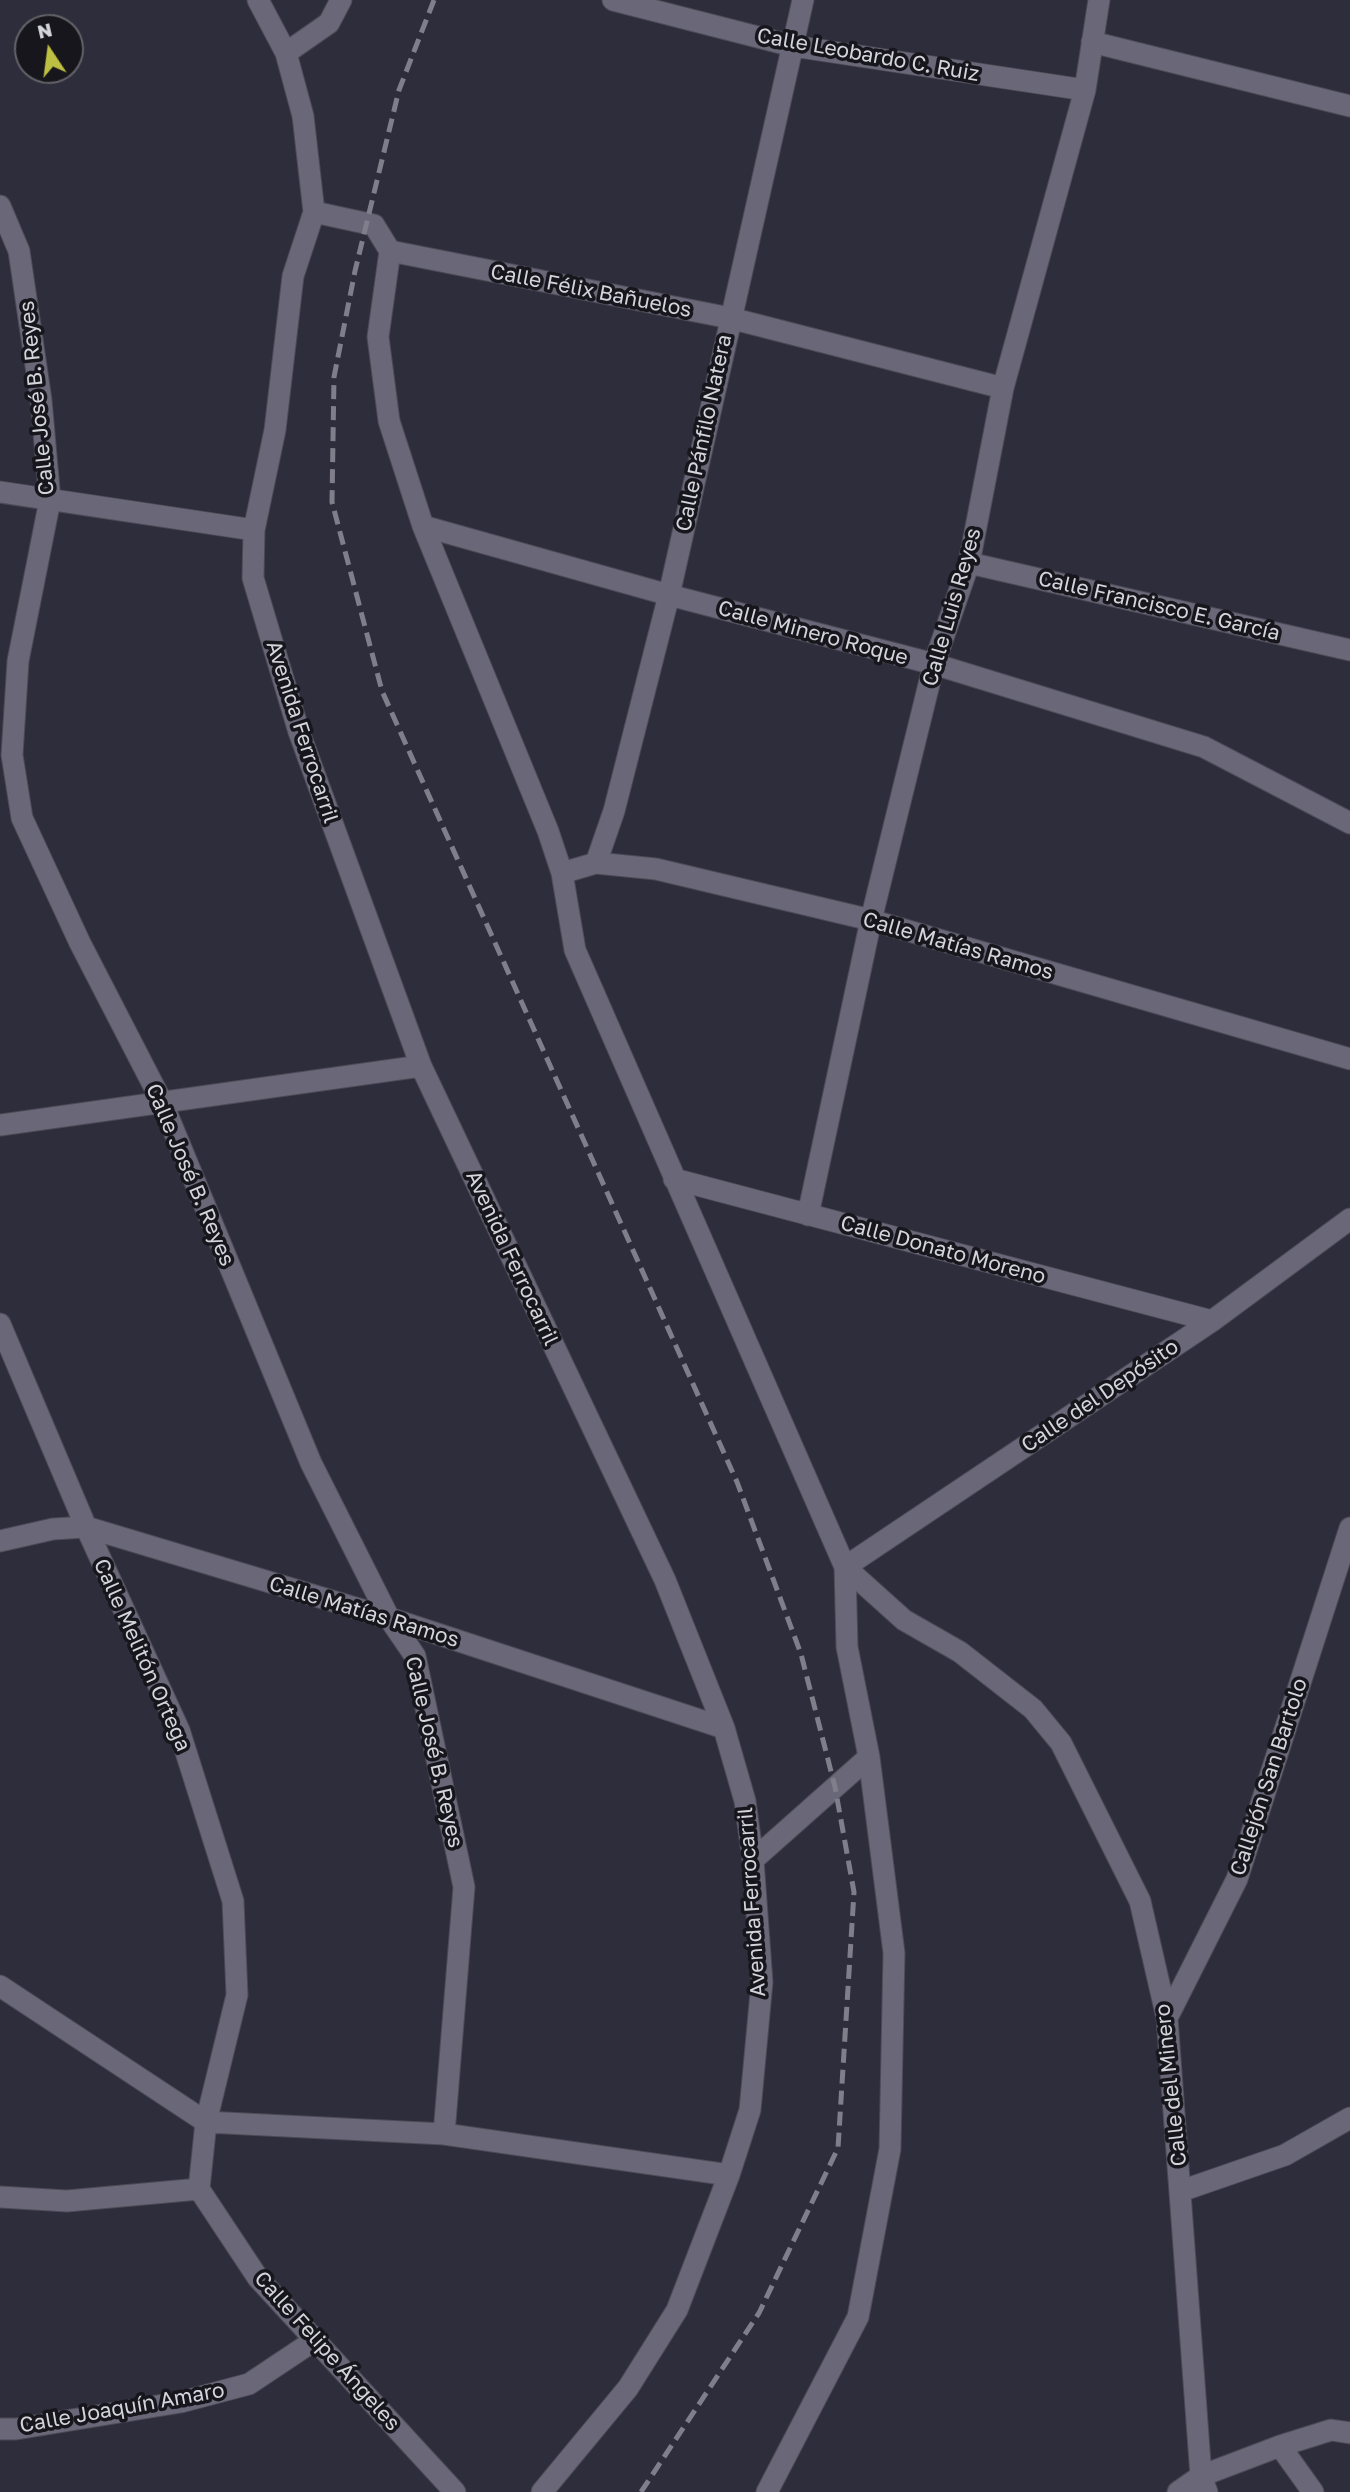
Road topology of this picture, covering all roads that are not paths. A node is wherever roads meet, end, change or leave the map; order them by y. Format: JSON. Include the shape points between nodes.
{"nodes":[{"id":1,"x":258,"y":0,"type":"edge"},
{"id":2,"x":341,"y":0,"type":"edge"},
{"id":3,"x":613,"y":0,"type":"edge"},
{"id":4,"x":803,"y":0,"type":"edge"},
{"id":5,"x":1100,"y":0,"type":"edge"},
{"id":6,"x":1092,"y":42,"type":"junction"},
{"id":7,"x":793,"y":46,"type":"junction"},
{"id":8,"x":285,"y":53,"type":"junction"},
{"id":9,"x":1085,"y":90,"type":"junction"},
{"id":10,"x":1350,"y":106,"type":"edge"},
{"id":11,"x":0,"y":206,"type":"edge"},
{"id":12,"x":314,"y":212,"type":"junction"},
{"id":13,"x":390,"y":251,"type":"junction"},
{"id":14,"x":730,"y":318,"type":"junction"},
{"id":15,"x":1003,"y":388,"type":"junction"},
{"id":16,"x":0,"y":492,"type":"edge"},
{"id":17,"x":50,"y":500,"type":"junction"},
{"id":18,"x":423,"y":526,"type":"junction"},
{"id":19,"x":254,"y":530,"type":"junction"},
{"id":20,"x":969,"y":564,"type":"junction"},
{"id":21,"x":668,"y":595,"type":"junction"},
{"id":22,"x":1350,"y":650,"type":"edge"},
{"id":23,"x":934,"y":664,"type":"junction"},
{"id":24,"x":1350,"y":823,"type":"edge"},
{"id":25,"x":596,"y":863,"type":"junction"},
{"id":26,"x":562,"y":873,"type":"junction"},
{"id":27,"x":871,"y":920,"type":"junction"},
{"id":28,"x":1350,"y":1059,"type":"edge"},
{"id":29,"x":421,"y":1066,"type":"junction"},
{"id":30,"x":162,"y":1102,"type":"junction"},
{"id":31,"x":0,"y":1125,"type":"edge"},
{"id":32,"x":674,"y":1179,"type":"junction"},
{"id":33,"x":808,"y":1215,"type":"junction"},
{"id":34,"x":1350,"y":1219,"type":"edge"},
{"id":35,"x":1213,"y":1321,"type":"junction"},
{"id":36,"x":0,"y":1324,"type":"edge"},
{"id":37,"x":86,"y":1527,"type":"junction"},
{"id":38,"x":1350,"y":1528,"type":"edge"},
{"id":39,"x":0,"y":1541,"type":"edge"},
{"id":40,"x":845,"y":1567,"type":"junction"},
{"id":41,"x":389,"y":1618,"type":"junction"},
{"id":42,"x":724,"y":1728,"type":"junction"},
{"id":43,"x":869,"y":1757,"type":"junction"},
{"id":44,"x":753,"y":1860,"type":"junction"},
{"id":45,"x":0,"y":1986,"type":"edge"},
{"id":46,"x":1167,"y":2018,"type":"junction"},
{"id":47,"x":1350,"y":2118,"type":"edge"},
{"id":48,"x":206,"y":2122,"type":"junction"},
{"id":49,"x":444,"y":2134,"type":"junction"},
{"id":50,"x":729,"y":2175,"type":"junction"},
{"id":51,"x":199,"y":2189,"type":"junction"},
{"id":52,"x":1181,"y":2191,"type":"junction"},
{"id":53,"x":0,"y":2197,"type":"edge"},
{"id":54,"x":315,"y":2340,"type":"junction"},
{"id":55,"x":0,"y":2429,"type":"edge"},
{"id":56,"x":1350,"y":2433,"type":"edge"},
{"id":57,"x":1280,"y":2446,"type":"junction"},
{"id":58,"x":1204,"y":2484,"type":"edge"},
{"id":59,"x":455,"y":2492,"type":"edge"},
{"id":60,"x":542,"y":2492,"type":"edge"},
{"id":61,"x":767,"y":2492,"type":"edge"},
{"id":62,"x":1178,"y":2492,"type":"edge"},
{"id":63,"x":1313,"y":2492,"type":"edge"}],
"edges":[{"from":1,"to":8,"type":"street","name":"Avenida Ferrocarril"},
{"from":2,"to":8,"type":"street","via":[[328,23]]},
{"from":3,"to":7,"type":"street","name":"Calle Leobardo C. Ruiz"},
{"from":4,"to":7,"type":"street","name":"Calle Pánfilo Natera"},
{"from":5,"to":6,"type":"street","name":"Calle Luis Reyes"},
{"from":6,"to":9,"type":"street","name":"Calle Luis Reyes"},
{"from":6,"to":10,"type":"street"},
{"from":7,"to":9,"type":"street","name":"Calle Leobardo C. Ruiz"},
{"from":7,"to":14,"type":"street","name":"Calle Pánfilo Natera"},
{"from":8,"to":12,"type":"street","name":"Avenida Ferrocarril","via":[[303,117]]},
{"from":9,"to":15,"type":"street","name":"Calle Luis Reyes"},
{"from":11,"to":17,"type":"street","name":"Calle José B. Reyes","via":[[19,251]]},
{"from":12,"to":13,"type":"street","via":[[374,225]]},
{"from":12,"to":19,"type":"street","name":"Avenida Ferrocarril","via":[[293,276],[275,430]]},
{"from":13,"to":14,"type":"street","name":"Calle Félix Bañuelos"},
{"from":13,"to":18,"type":"street","via":[[378,337],[389,421]]},
{"from":14,"to":15,"type":"street","name":"Calle Félix Bañuelos"},
{"from":14,"to":21,"type":"street","name":"Calle Pánfilo Natera"},
{"from":15,"to":20,"type":"street","name":"Calle Luis Reyes"},
{"from":16,"to":17,"type":"street"},
{"from":17,"to":19,"type":"street"},
{"from":17,"to":30,"type":"street","name":"Calle José B. Reyes","via":[[18,661],[12,755],[22,818]]},
{"from":18,"to":21,"type":"street","name":"Calle Minero Roque"},
{"from":18,"to":26,"type":"street"},
{"from":19,"to":29,"type":"street","name":"Avenida Ferrocarril","via":[[253,578],[299,732]]},
{"from":20,"to":22,"type":"street","name":"Calle Francisco E. García"},
{"from":20,"to":23,"type":"street","name":"Calle Luis Reyes"},
{"from":21,"to":23,"type":"street","name":"Calle Minero Roque"},
{"from":21,"to":25,"type":"street","name":"Calle Pánfilo Natera","via":[[614,811]]},
{"from":23,"to":24,"type":"street","name":"Calle Minero Roque","via":[[1203,747]]},
{"from":23,"to":27,"type":"street","name":"Calle Luis Reyes"},
{"from":25,"to":26,"type":"street","name":"Calle Matías Ramos"},
{"from":25,"to":27,"type":"street","name":"Calle Matías Ramos","via":[[656,869]]},
{"from":26,"to":32,"type":"street","via":[[575,950]]},
{"from":27,"to":28,"type":"street","name":"Calle Matías Ramos"},
{"from":27,"to":33,"type":"street","name":"Calle Luis Reyes"},
{"from":29,"to":30,"type":"street"},
{"from":29,"to":42,"type":"street","name":"Avenida Ferrocarril","via":[[665,1580]]},
{"from":30,"to":31,"type":"street"},
{"from":30,"to":41,"type":"street","name":"Calle José B. Reyes","via":[[311,1463]]},
{"from":32,"to":33,"type":"street","name":"Calle Donato Moreno"},
{"from":32,"to":40,"type":"street"},
{"from":33,"to":35,"type":"street","name":"Calle Donato Moreno"},
{"from":34,"to":35,"type":"street","name":"Calle del Depósito"},
{"from":35,"to":40,"type":"street","name":"Calle del Depósito"},
{"from":36,"to":37,"type":"street","name":"Calle Melitón Ortega"},
{"from":37,"to":39,"type":"street","name":"Calle Matías Ramos","via":[[53,1528]]},
{"from":37,"to":41,"type":"street","name":"Calle Matías Ramos"},
{"from":37,"to":48,"type":"street","name":"Calle Melitón Ortega","via":[[178,1730],[233,1901],[237,1995]]},
{"from":38,"to":46,"type":"street","name":"Callejón San Bartolo","via":[[1237,1879]]},
{"from":40,"to":43,"type":"street","via":[[847,1647]]},
{"from":40,"to":46,"type":"street","name":"Calle del Minero","via":[[904,1620],[960,1652],[1033,1709],[1061,1743],[1140,1900]]},
{"from":41,"to":42,"type":"street","name":"Calle Matías Ramos"},
{"from":41,"to":49,"type":"street","name":"Calle José B. Reyes","via":[[415,1656],[464,1887]]},
{"from":42,"to":44,"type":"street","name":"Avenida Ferrocarril","via":[[745,1801]]},
{"from":43,"to":44,"type":"street"},
{"from":43,"to":61,"type":"street","via":[[894,1953],[890,2149],[858,2317]]},
{"from":44,"to":50,"type":"street","name":"Avenida Ferrocarril","via":[[762,1982],[750,2110]]},
{"from":45,"to":48,"type":"street"},
{"from":46,"to":52,"type":"street","name":"Calle del Minero"},
{"from":47,"to":52,"type":"street","via":[[1285,2155]]},
{"from":48,"to":49,"type":"street"},
{"from":48,"to":51,"type":"street"},
{"from":49,"to":50,"type":"street"},
{"from":50,"to":60,"type":"street","name":"Avenida Ferrocarril","via":[[677,2310],[628,2388]]},
{"from":51,"to":53,"type":"street","via":[[67,2201]]},
{"from":51,"to":54,"type":"street","name":"Calle Felipe Ángeles","via":[[258,2278]]},
{"from":52,"to":58,"type":"street","name":"Calle del Minero"},
{"from":54,"to":55,"type":"street","name":"Calle Joaquín Amaro","via":[[249,2384],[181,2402]]},
{"from":54,"to":59,"type":"street","name":"Calle Felipe Ángeles"},
{"from":56,"to":57,"type":"street","via":[[1331,2430]]},
{"from":57,"to":58,"type":"street"},
{"from":57,"to":63,"type":"street"},
{"from":58,"to":62,"type":"street"}]}
